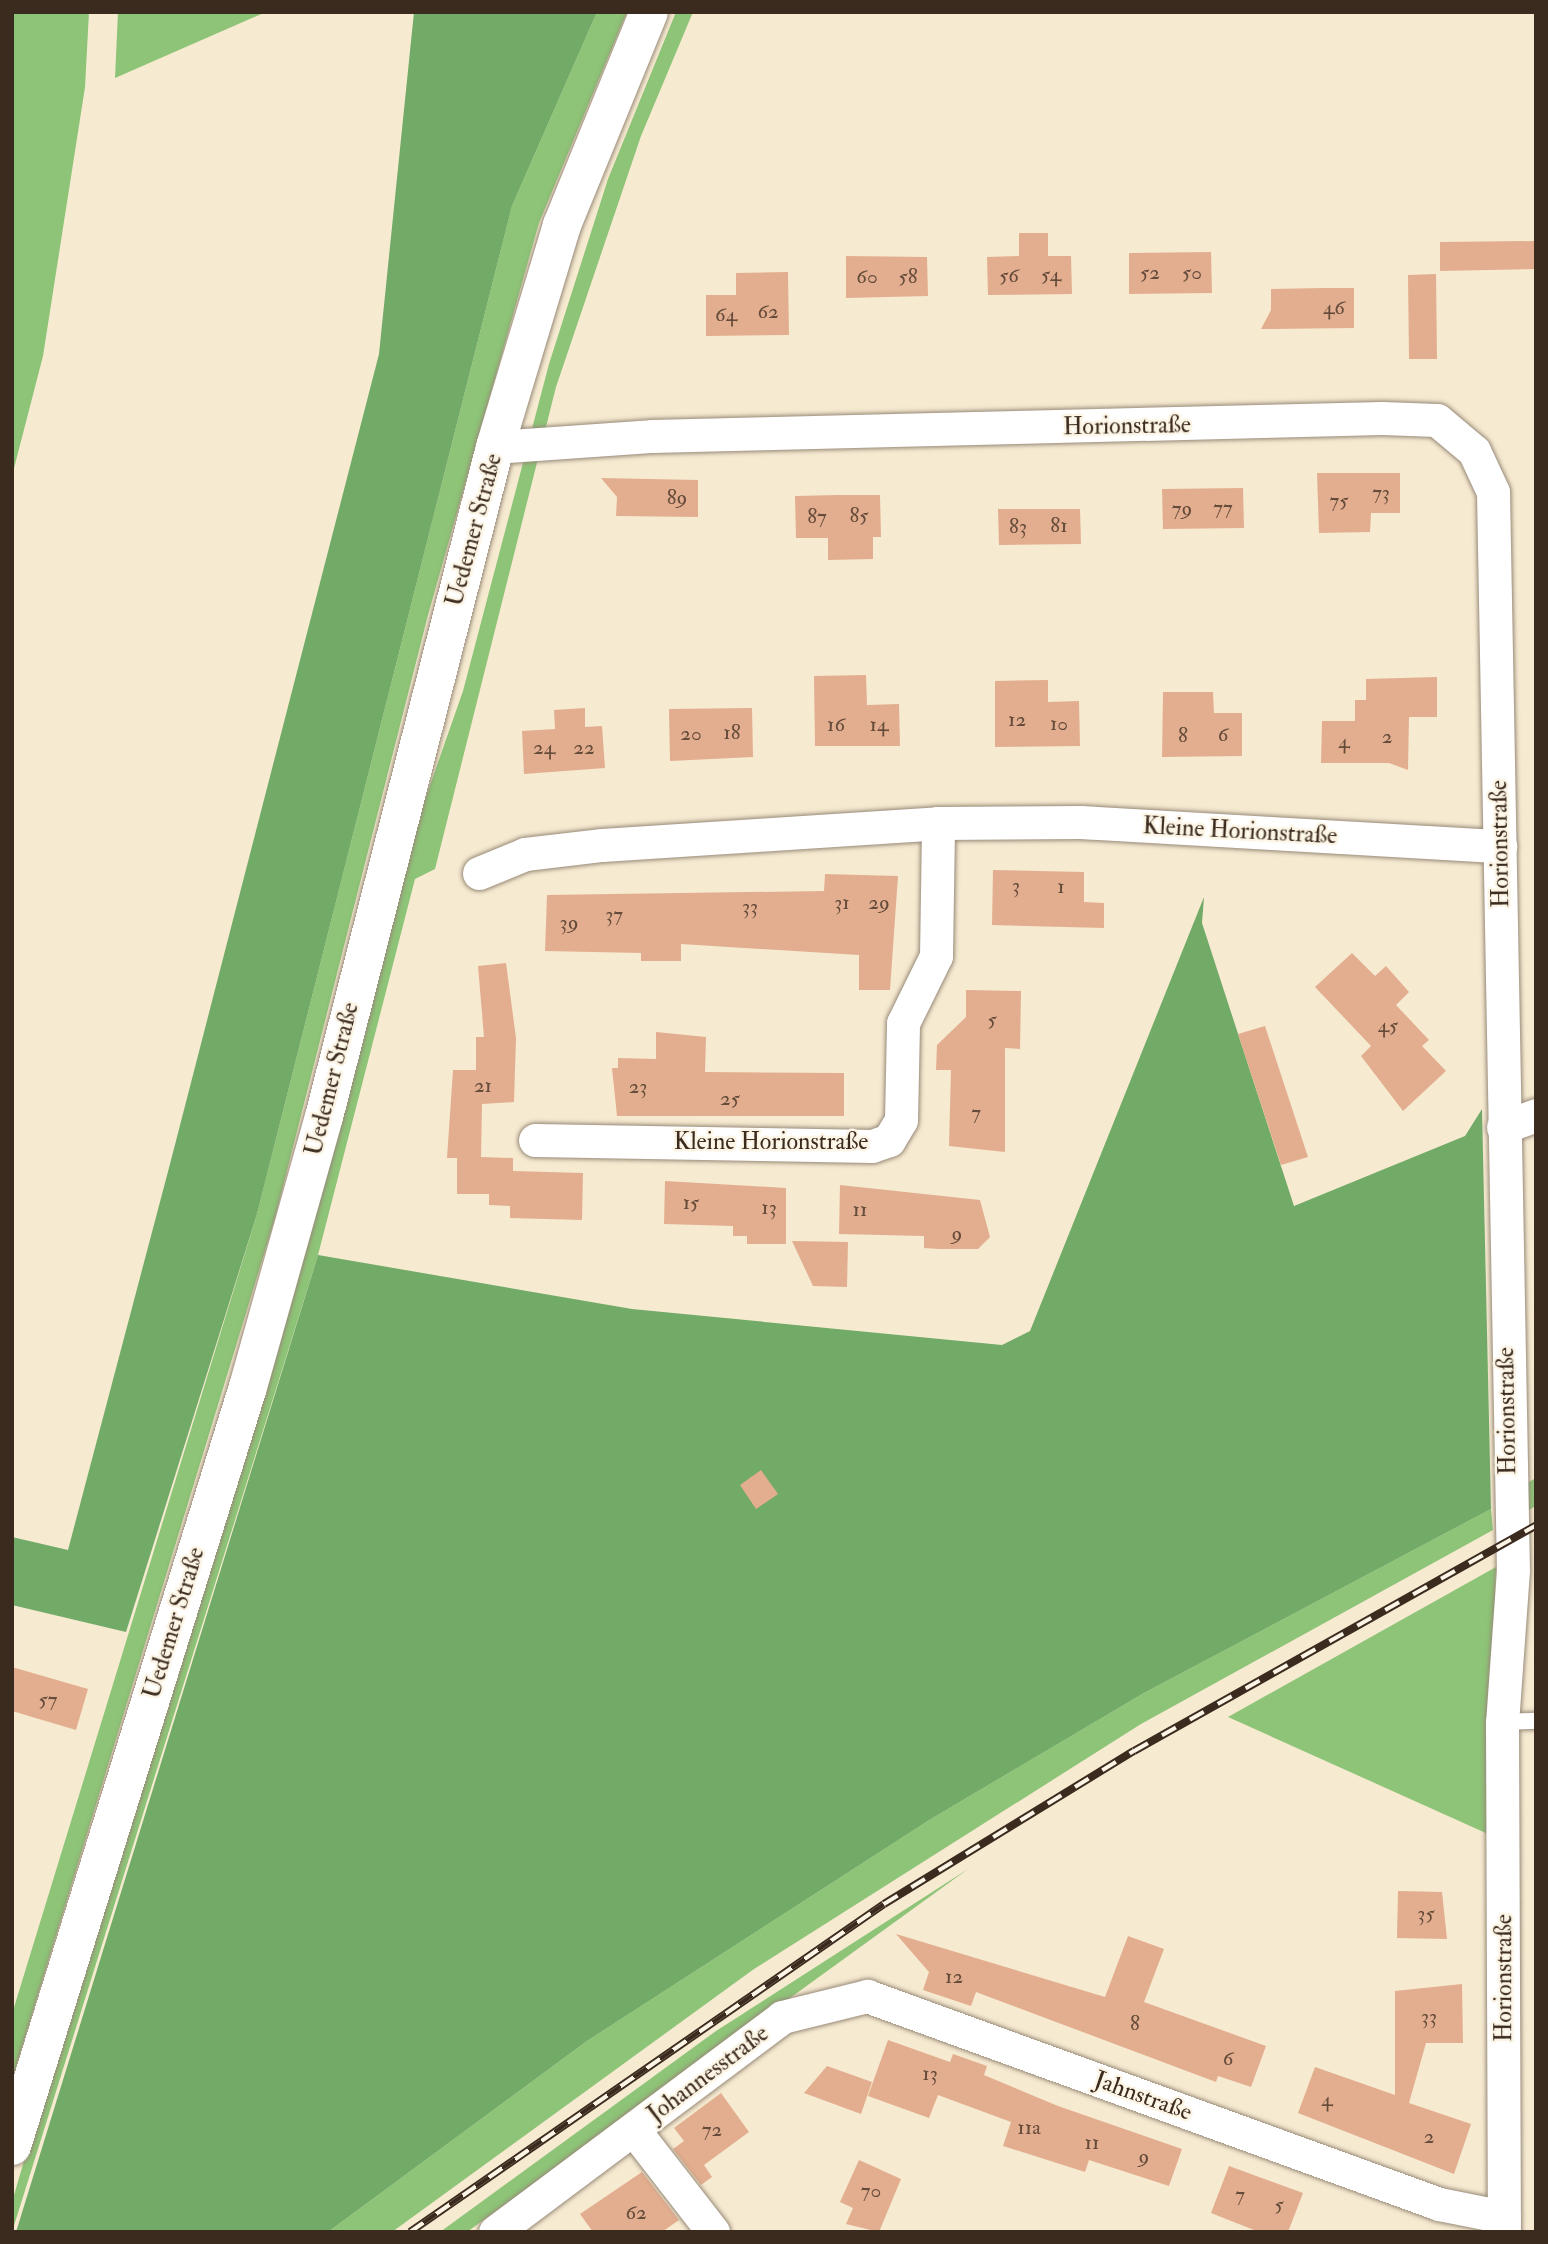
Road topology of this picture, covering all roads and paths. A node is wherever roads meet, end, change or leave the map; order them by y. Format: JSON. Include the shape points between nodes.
{"nodes":[{"id":1,"x":649,"y":12,"type":"edge"},
{"id":2,"x":495,"y":447,"type":"junction"},
{"id":3,"x":938,"y":823,"type":"junction"},
{"id":4,"x":1500,"y":846,"type":"junction"},
{"id":5,"x":479,"y":873,"type":"dead end"},
{"id":6,"x":1536,"y":1115,"type":"edge"},
{"id":7,"x":1503,"y":1127,"type":"junction"},
{"id":8,"x":535,"y":1140,"type":"dead end"},
{"id":9,"x":1536,"y":1721,"type":"edge"},
{"id":10,"x":1502,"y":1722,"type":"junction"},
{"id":11,"x":782,"y":2017,"type":"joint"},
{"id":12,"x":634,"y":2130,"type":"junction"},
{"id":13,"x":12,"y":2146,"type":"edge"},
{"id":14,"x":1504,"y":2224,"type":"edge"},
{"id":15,"x":495,"y":2232,"type":"edge"},
{"id":16,"x":713,"y":2232,"type":"edge"}],
"edges":[{"from":1,"to":2,"type":"main road","name":"Uedemer Straße","via":[[562,225]]},
{"from":2,"to":4,"type":"street","name":"Horionstraße","via":[[652,436],[1437,421],[1474,451],[1493,492]]},
{"from":2,"to":13,"type":"main road","name":"Uedemer Straße","via":[[255,1361]]},
{"from":3,"to":4,"type":"street","name":"Kleine Horionstraße","via":[[1080,822]]},
{"from":3,"to":5,"type":"street","name":"Kleine Horionstraße","via":[[602,845],[525,854]]},
{"from":3,"to":8,"type":"street","name":"Kleine Horionstraße","via":[[936,956],[902,1023],[901,1120],[889,1140],[872,1146]]},
{"from":4,"to":7,"type":"street","name":"Horionstraße"},
{"from":6,"to":7,"type":"street"},
{"from":7,"to":10,"type":"street","name":"Horionstraße","via":[[1513,1570]]},
{"from":9,"to":10,"type":"lane"},
{"from":10,"to":14,"type":"street","name":"Horionstraße"},
{"from":11,"to":12,"type":"street","name":"Johannesstraße"},
{"from":11,"to":14,"type":"street","name":"Jahnstraße","via":[[867,1996]]},
{"from":12,"to":15,"type":"street","name":"Johannesstraße"},
{"from":12,"to":16,"type":"street","name":"Johannesstraße"}]}
